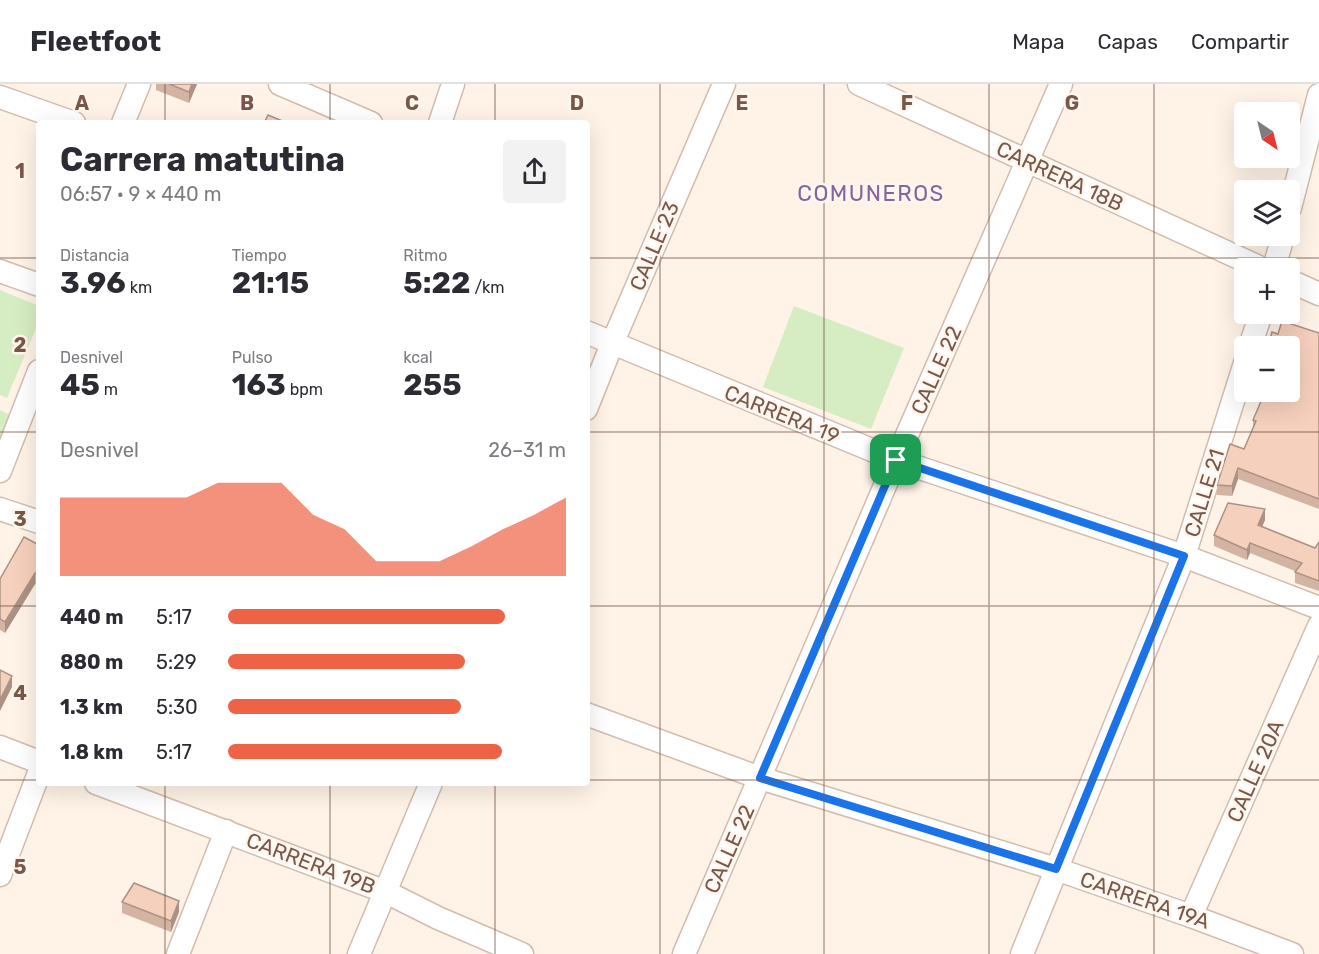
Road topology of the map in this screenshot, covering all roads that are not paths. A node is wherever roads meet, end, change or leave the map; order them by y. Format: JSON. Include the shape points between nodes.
{"nodes":[{"id":1,"x":139,"y":84,"type":"edge"},
{"id":2,"x":280,"y":84,"type":"edge"},
{"id":3,"x":453,"y":84,"type":"edge"},
{"id":4,"x":724,"y":84,"type":"edge"},
{"id":5,"x":859,"y":84,"type":"edge"},
{"id":6,"x":1061,"y":84,"type":"edge"},
{"id":7,"x":1319,"y":95,"type":"edge"},
{"id":8,"x":0,"y":98,"type":"edge"},
{"id":9,"x":65,"y":120,"type":"edge"},
{"id":10,"x":124,"y":120,"type":"edge"},
{"id":11,"x":364,"y":120,"type":"edge"},
{"id":12,"x":441,"y":120,"type":"edge"},
{"id":13,"x":1028,"y":161,"type":"junction"},
{"id":14,"x":1297,"y":180,"type":"edge"},
{"id":15,"x":1239,"y":258,"type":"edge"},
{"id":16,"x":0,"y":271,"type":"edge"},
{"id":17,"x":36,"y":284,"type":"edge"},
{"id":18,"x":1300,"y":285,"type":"edge"},
{"id":19,"x":1319,"y":294,"type":"edge"},
{"id":20,"x":590,"y":334,"type":"edge"},
{"id":21,"x":612,"y":344,"type":"junction"},
{"id":22,"x":36,"y":379,"type":"edge"},
{"id":23,"x":1234,"y":398,"type":"edge"},
{"id":24,"x":590,"y":399,"type":"edge"},
{"id":25,"x":896,"y":460,"type":"junction"},
{"id":26,"x":0,"y":471,"type":"edge"},
{"id":27,"x":0,"y":509,"type":"edge"},
{"id":28,"x":36,"y":521,"type":"edge"},
{"id":29,"x":1184,"y":556,"type":"junction"},
{"id":30,"x":1319,"y":608,"type":"edge"},
{"id":31,"x":1319,"y":626,"type":"edge"},
{"id":32,"x":590,"y":715,"type":"edge"},
{"id":33,"x":0,"y":747,"type":"edge"},
{"id":34,"x":36,"y":761,"type":"edge"},
{"id":35,"x":760,"y":778,"type":"junction"},
{"id":36,"x":36,"y":781,"type":"edge"},
{"id":37,"x":104,"y":786,"type":"edge"},
{"id":38,"x":430,"y":786,"type":"edge"},
{"id":39,"x":226,"y":831,"type":"junction"},
{"id":40,"x":1056,"y":869,"type":"junction"},
{"id":41,"x":0,"y":875,"type":"edge"},
{"id":42,"x":386,"y":892,"type":"junction"},
{"id":43,"x":1191,"y":916,"type":"junction"},
{"id":44,"x":178,"y":954,"type":"edge"},
{"id":45,"x":359,"y":954,"type":"edge"},
{"id":46,"x":522,"y":954,"type":"edge"},
{"id":47,"x":684,"y":954,"type":"edge"},
{"id":48,"x":1022,"y":954,"type":"edge"},
{"id":49,"x":1292,"y":954,"type":"edge"}],
"edges":[{"from":1,"to":10,"type":"street"},
{"from":2,"to":11,"type":"street"},
{"from":3,"to":12,"type":"street"},
{"from":4,"to":21,"type":"street","name":"CALLE 23"},
{"from":5,"to":13,"type":"street","name":"CARRERA 18B"},
{"from":6,"to":13,"type":"street","name":"CALLE 22"},
{"from":7,"to":14,"type":"street"},
{"from":8,"to":9,"type":"street"},
{"from":13,"to":15,"type":"street","name":"CARRERA 18B"},
{"from":13,"to":25,"type":"street","name":"CALLE 22"},
{"from":16,"to":17,"type":"street"},
{"from":18,"to":19,"type":"street"},
{"from":20,"to":21,"type":"street","name":"CARRERA 19"},
{"from":21,"to":24,"type":"street","name":"CALLE 23"},
{"from":21,"to":25,"type":"street","name":"CARRERA 19"},
{"from":22,"to":26,"type":"street"},
{"from":23,"to":29,"type":"street","name":"CALLE 21"},
{"from":25,"to":29,"type":"street","name":"CARRERA 19"},
{"from":25,"to":35,"type":"street","name":"CALLE 22"},
{"from":27,"to":28,"type":"street"},
{"from":29,"to":30,"type":"street","name":"CARRERA 19"},
{"from":29,"to":40,"type":"street","name":"CALLE 21"},
{"from":31,"to":43,"type":"street","name":"CALLE 20A"},
{"from":32,"to":35,"type":"street","name":"CARRERA 19A"},
{"from":33,"to":34,"type":"street"},
{"from":35,"to":40,"type":"street","name":"CARRERA 19A"},
{"from":35,"to":47,"type":"street","name":"CALLE 22"},
{"from":36,"to":41,"type":"street"},
{"from":37,"to":39,"type":"street","name":"CARRERA 19B"},
{"from":38,"to":42,"type":"street"},
{"from":39,"to":42,"type":"street","name":"CARRERA 19B"},
{"from":39,"to":44,"type":"street"},
{"from":40,"to":43,"type":"street","name":"CARRERA 19A"},
{"from":40,"to":48,"type":"street","name":"CALLE 21"},
{"from":42,"to":45,"type":"street"},
{"from":42,"to":46,"type":"street","name":"CARRERA 19B"},
{"from":43,"to":49,"type":"street","name":"CARRERA 19A"}]}
